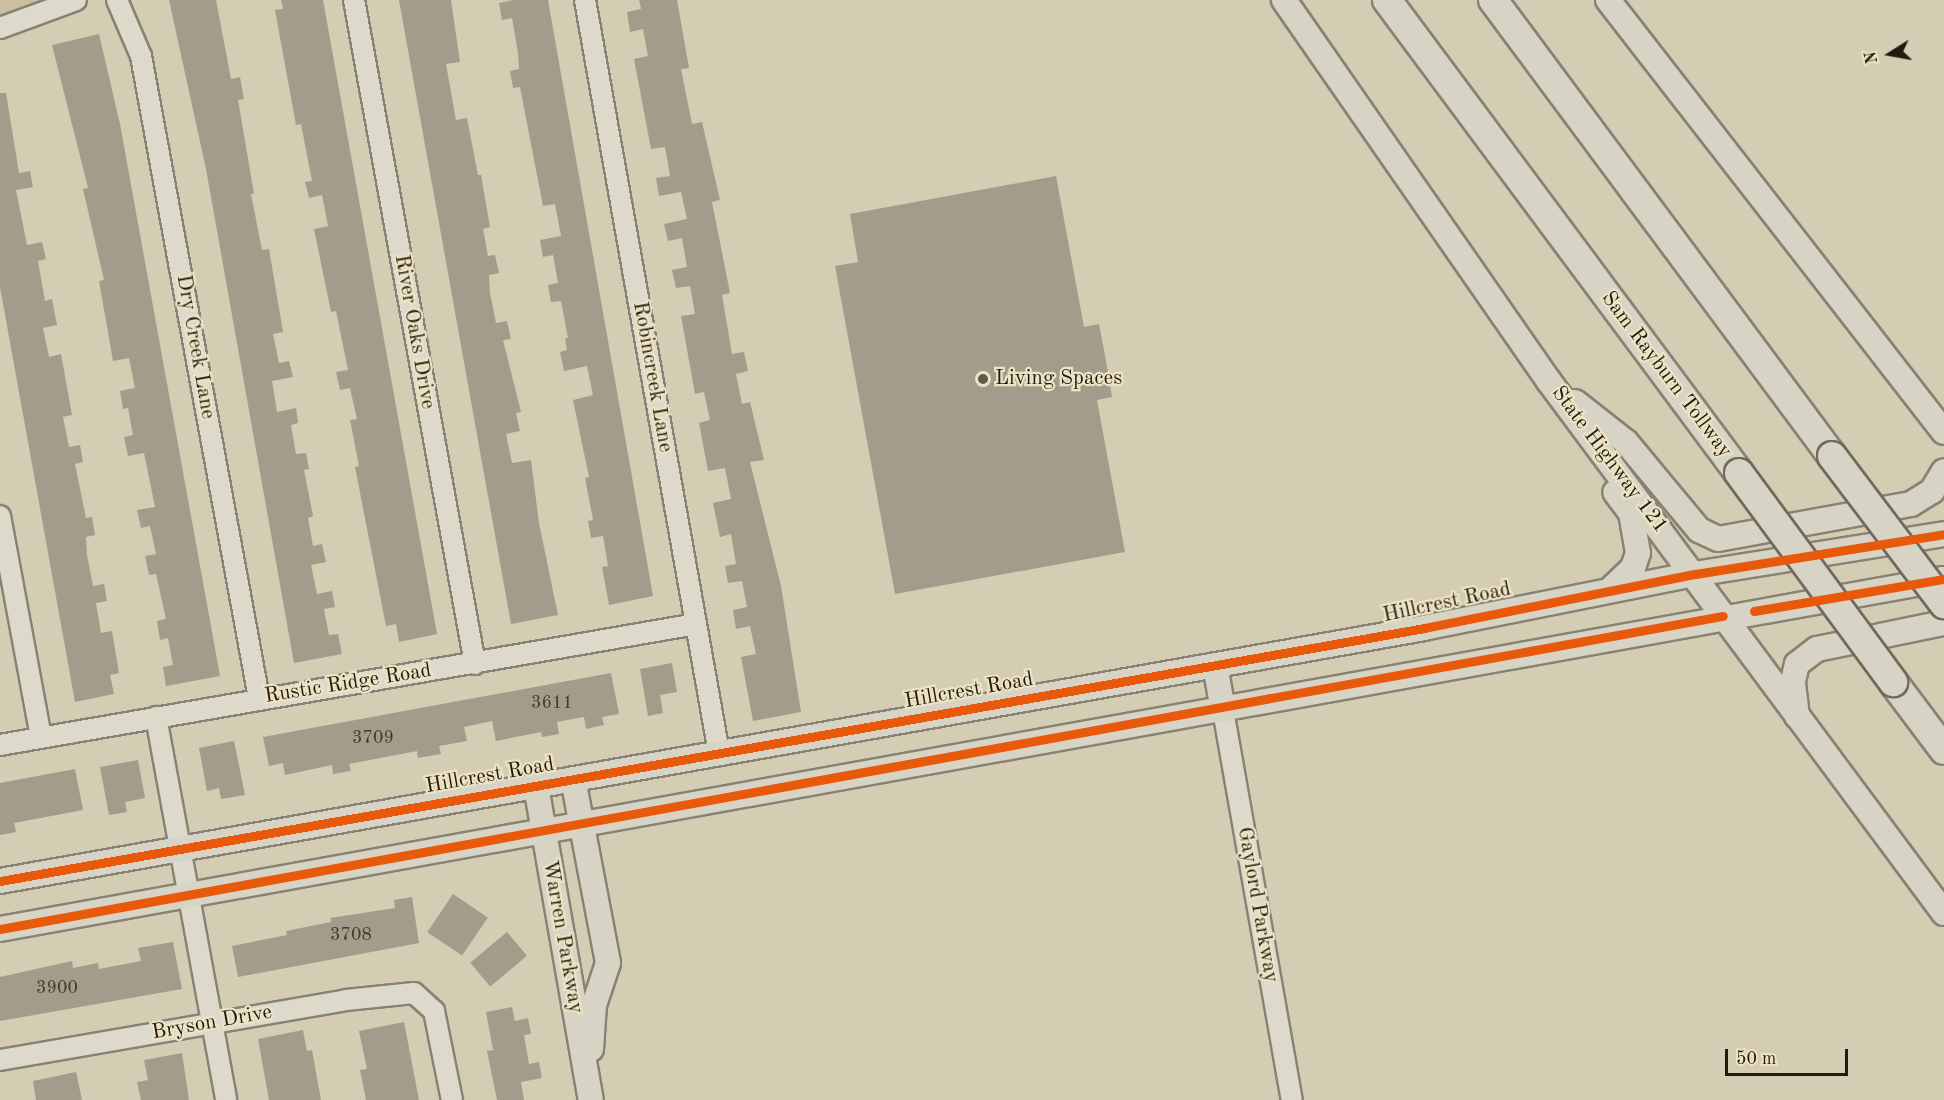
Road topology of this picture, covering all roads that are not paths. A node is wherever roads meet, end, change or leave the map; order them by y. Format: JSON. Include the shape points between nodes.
{"nodes":[{"id":1,"x":76,"y":0,"type":"edge"},
{"id":2,"x":117,"y":0,"type":"edge"},
{"id":3,"x":354,"y":0,"type":"edge"},
{"id":4,"x":585,"y":0,"type":"edge"},
{"id":5,"x":1284,"y":0,"type":"edge"},
{"id":6,"x":1387,"y":0,"type":"edge"},
{"id":7,"x":1493,"y":0,"type":"edge"},
{"id":8,"x":1608,"y":0,"type":"edge"},
{"id":9,"x":0,"y":28,"type":"edge"},
{"id":10,"x":1548,"y":380,"type":"junction"},
{"id":11,"x":1944,"y":432,"type":"edge"},
{"id":12,"x":1944,"y":471,"type":"edge"},
{"id":13,"x":0,"y":516,"type":"edge"},
{"id":14,"x":1944,"y":534,"type":"edge"},
{"id":15,"x":1695,"y":574,"type":"junction"},
{"id":16,"x":1944,"y":579,"type":"edge"},
{"id":17,"x":1611,"y":590,"type":"junction"},
{"id":18,"x":1944,"y":604,"type":"edge"},
{"id":19,"x":1723,"y":616,"type":"junction"},
{"id":20,"x":1944,"y":623,"type":"edge"},
{"id":21,"x":696,"y":624,"type":"junction"},
{"id":22,"x":475,"y":664,"type":"junction"},
{"id":23,"x":1215,"y":665,"type":"junction"},
{"id":24,"x":259,"y":698,"type":"junction"},
{"id":25,"x":1223,"y":710,"type":"junction"},
{"id":26,"x":156,"y":717,"type":"junction"},
{"id":27,"x":1797,"y":717,"type":"junction"},
{"id":28,"x":41,"y":737,"type":"junction"},
{"id":29,"x":0,"y":745,"type":"edge"},
{"id":30,"x":1944,"y":750,"type":"edge"},
{"id":31,"x":719,"y":753,"type":"junction"},
{"id":32,"x":573,"y":779,"type":"junction"},
{"id":33,"x":536,"y":786,"type":"junction"},
{"id":34,"x":582,"y":824,"type":"junction"},
{"id":35,"x":543,"y":831,"type":"junction"},
{"id":36,"x":181,"y":850,"type":"junction"},
{"id":37,"x":0,"y":881,"type":"edge"},
{"id":38,"x":190,"y":896,"type":"junction"},
{"id":39,"x":1944,"y":913,"type":"edge"},
{"id":40,"x":0,"y":929,"type":"edge"},
{"id":41,"x":212,"y":1023,"type":"junction"},
{"id":42,"x":0,"y":1060,"type":"edge"},
{"id":43,"x":590,"y":1094,"type":"edge"},
{"id":44,"x":226,"y":1100,"type":"edge"},
{"id":45,"x":452,"y":1100,"type":"edge"},
{"id":46,"x":1292,"y":1100,"type":"edge"}],
"edges":[{"from":1,"to":9,"type":"street"},
{"from":2,"to":24,"type":"street","name":"Dry Creek Lane","via":[[141,56]]},
{"from":3,"to":22,"type":"street","name":"River Oaks Drive"},
{"from":4,"to":21,"type":"street","name":"Robincreek Lane"},
{"from":5,"to":10,"type":"main road","name":"State Highway 121"},
{"from":6,"to":30,"type":"highway","name":"Sam Rayburn Tollway","bridge":true},
{"from":7,"to":18,"type":"highway","bridge":true},
{"from":8,"to":11,"type":"main road"},
{"from":10,"to":12,"type":"main road","via":[[1626,442],[1680,510],[1699,530],[1718,539],[1911,504],[1932,491]]},
{"from":10,"to":15,"type":"main road","name":"State Highway 121"},
{"from":10,"to":17,"type":"main road","via":[[1581,443],[1630,513],[1638,553],[1633,568]]},
{"from":13,"to":28,"type":"street"},
{"from":14,"to":15,"type":"main road","name":"Hillcrest Road"},
{"from":15,"to":17,"type":"main road","name":"Hillcrest Road"},
{"from":15,"to":19,"type":"main road","name":"State Highway 121"},
{"from":16,"to":19,"type":"main road"},
{"from":17,"to":23,"type":"main road","name":"Hillcrest Road"},
{"from":19,"to":25,"type":"main road"},
{"from":19,"to":27,"type":"main road","name":"State Highway 121"},
{"from":20,"to":27,"type":"main road","via":[[1817,650],[1797,664],[1793,681]]},
{"from":21,"to":22,"type":"street","name":"Rustic Ridge Road"},
{"from":21,"to":31,"type":"street","name":"Robincreek Lane"},
{"from":22,"to":24,"type":"street","name":"Rustic Ridge Road"},
{"from":23,"to":25,"type":"main road"},
{"from":23,"to":31,"type":"main road","name":"Hillcrest Road"},
{"from":24,"to":26,"type":"street","name":"Rustic Ridge Road"},
{"from":25,"to":34,"type":"main road"},
{"from":25,"to":46,"type":"street","name":"Gaylord Parkway"},
{"from":26,"to":28,"type":"street","name":"Rustic Ridge Road"},
{"from":26,"to":36,"type":"street"},
{"from":27,"to":39,"type":"main road","name":"State Highway 121"},
{"from":28,"to":29,"type":"street","name":"Rustic Ridge Road"},
{"from":31,"to":32,"type":"main road","name":"Hillcrest Road"},
{"from":32,"to":33,"type":"main road","name":"Hillcrest Road"},
{"from":32,"to":34,"type":"main road","name":"Warren Parkway"},
{"from":33,"to":35,"type":"main road","name":"Warren Parkway"},
{"from":33,"to":36,"type":"main road","name":"Hillcrest Road"},
{"from":34,"to":35,"type":"main road"},
{"from":34,"to":43,"type":"main road","name":"Warren Parkway","via":[[608,963],[594,1005]]},
{"from":35,"to":38,"type":"main road"},
{"from":35,"to":43,"type":"main road","name":"Warren Parkway"},
{"from":36,"to":37,"type":"main road","name":"Hillcrest Road"},
{"from":36,"to":38,"type":"street"},
{"from":38,"to":40,"type":"main road"},
{"from":38,"to":41,"type":"street"},
{"from":41,"to":42,"type":"street","name":"Bryson Drive"},
{"from":41,"to":44,"type":"street"},
{"from":41,"to":45,"type":"street","name":"Bryson Drive","via":[[346,1000],[414,993],[434,1011]]}]}
